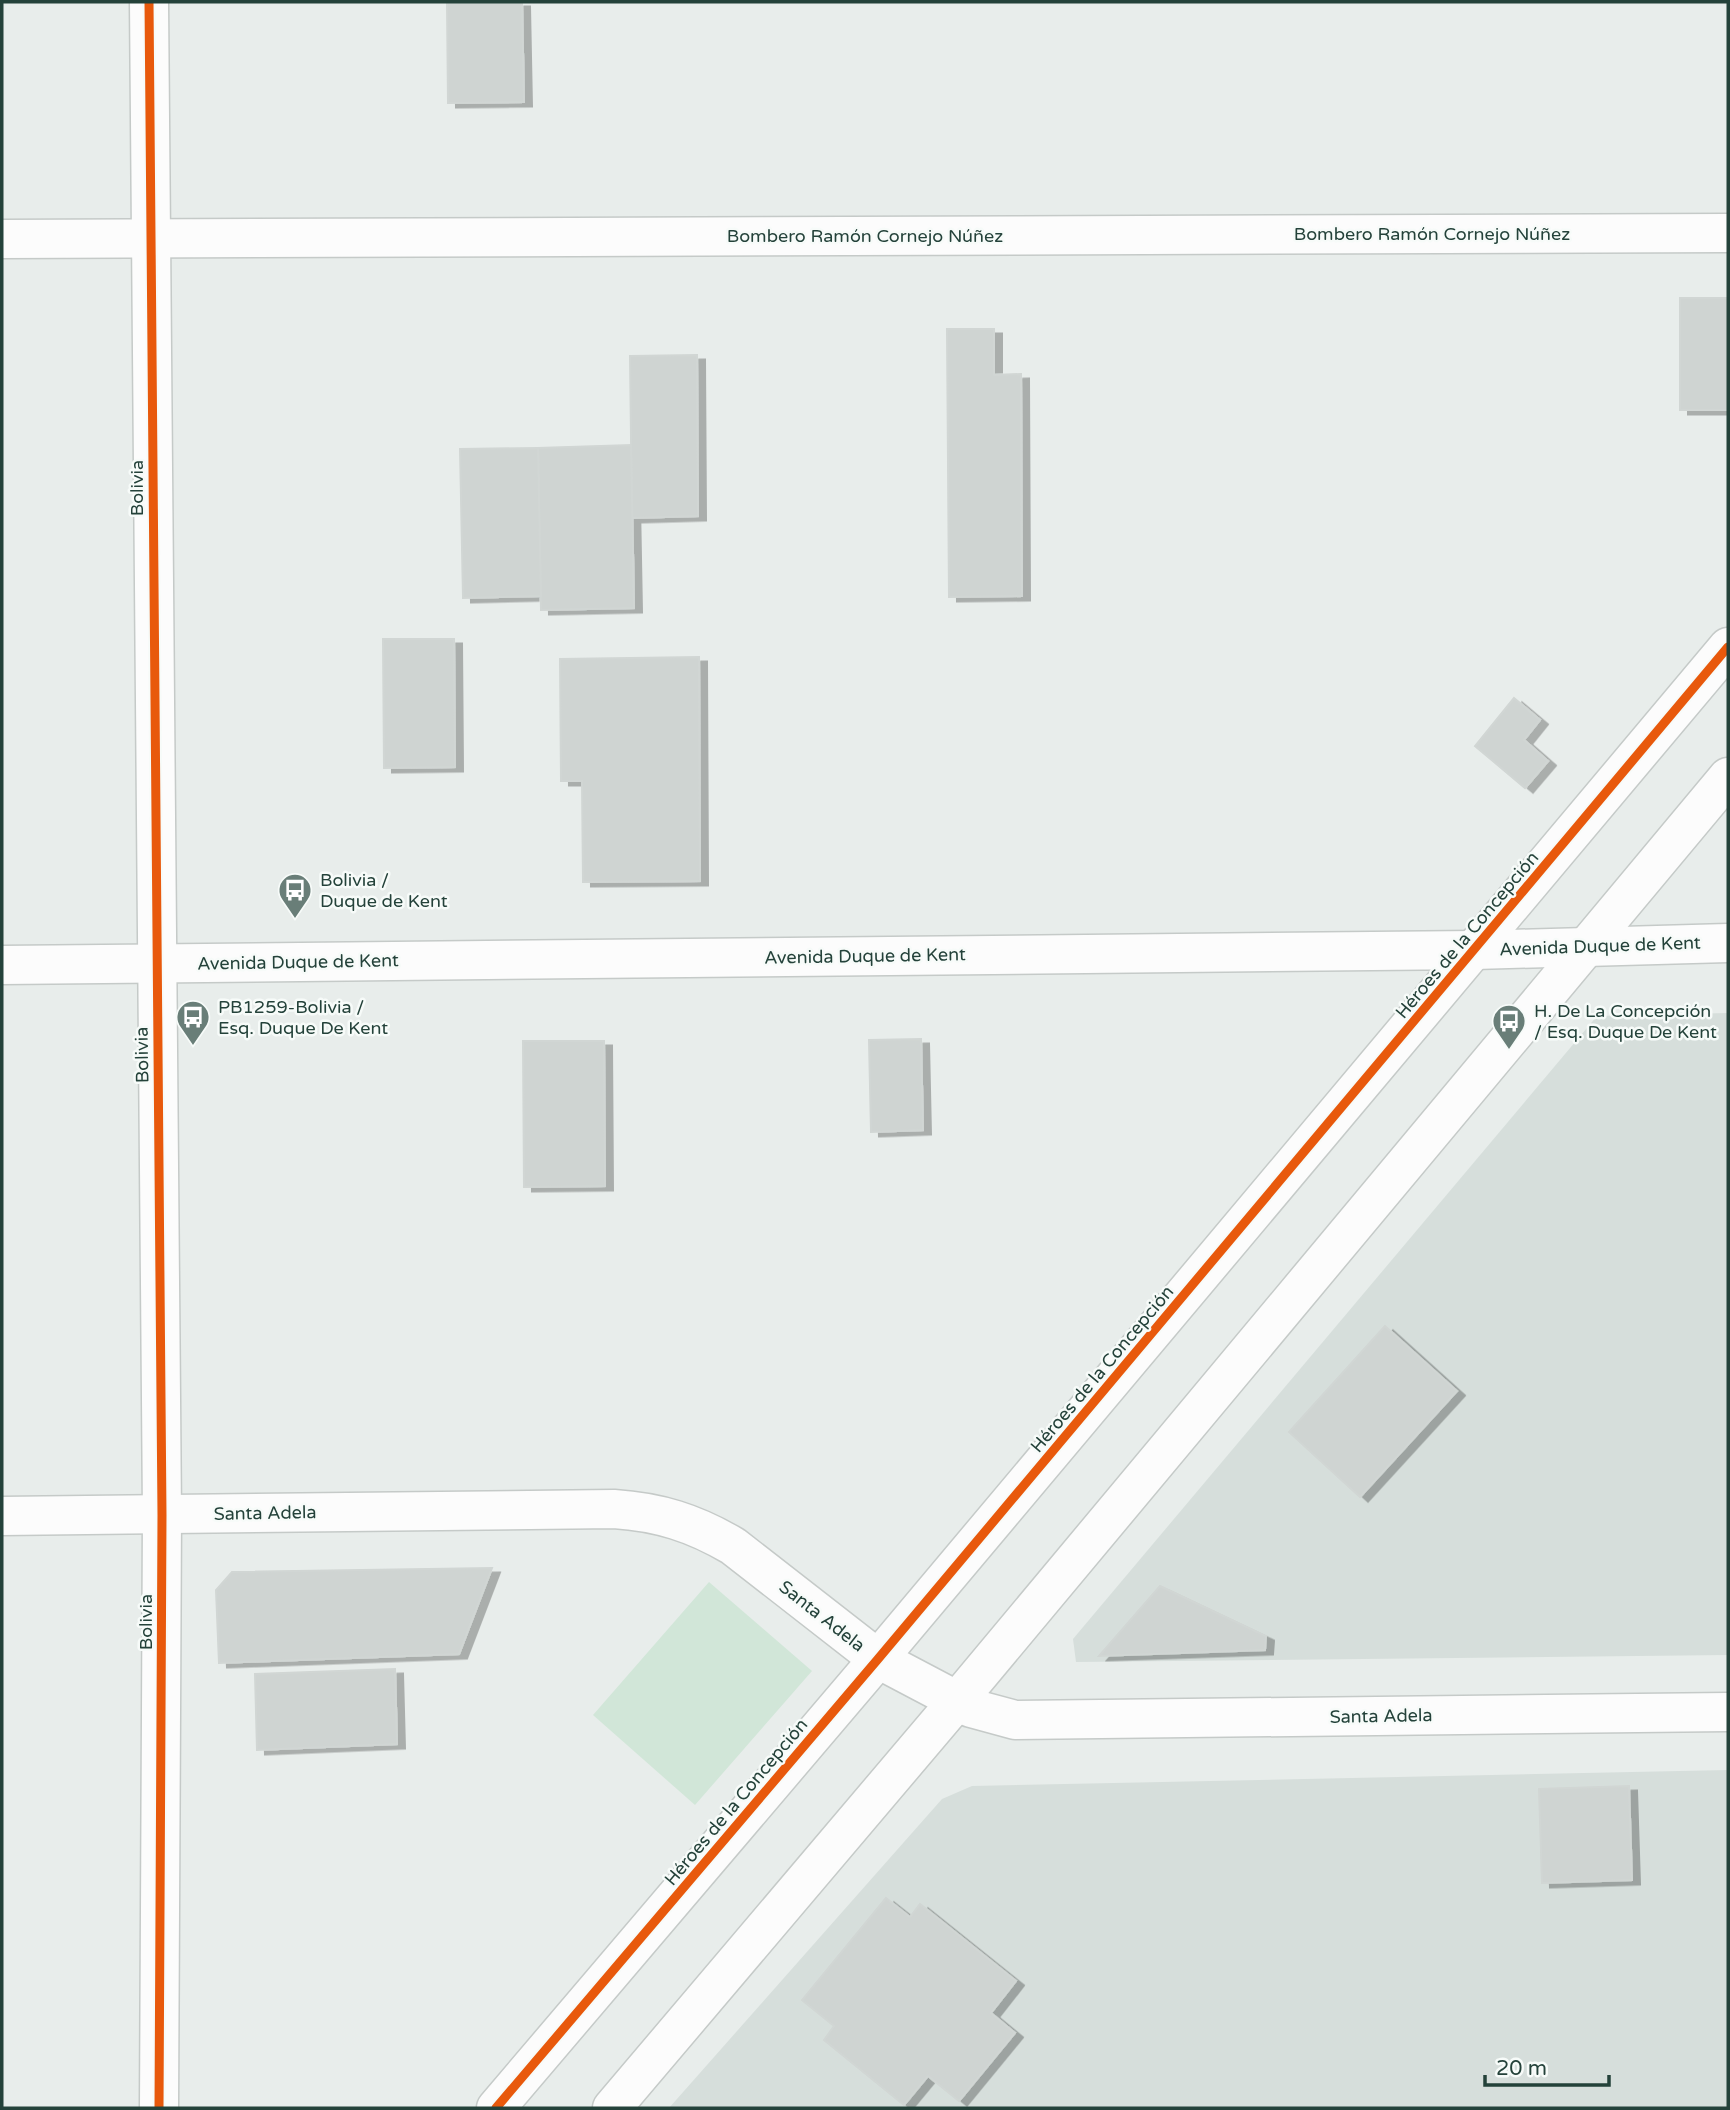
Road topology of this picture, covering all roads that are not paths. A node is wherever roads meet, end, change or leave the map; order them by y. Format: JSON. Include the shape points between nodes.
{"nodes":[{"id":1,"x":149,"y":2,"type":"edge"},
{"id":2,"x":1728,"y":233,"type":"edge"},
{"id":3,"x":151,"y":238,"type":"junction"},
{"id":4,"x":2,"y":239,"type":"edge"},
{"id":5,"x":1728,"y":647,"type":"edge"},
{"id":6,"x":1728,"y":777,"type":"edge"},
{"id":7,"x":1728,"y":943,"type":"edge"},
{"id":8,"x":1588,"y":944,"type":"junction"},
{"id":9,"x":1475,"y":950,"type":"junction"},
{"id":10,"x":157,"y":963,"type":"junction"},
{"id":11,"x":2,"y":965,"type":"edge"},
{"id":12,"x":162,"y":1515,"type":"junction"},
{"id":13,"x":2,"y":1517,"type":"edge"},
{"id":14,"x":878,"y":1659,"type":"junction"},
{"id":15,"x":957,"y":1701,"type":"junction"},
{"id":16,"x":1728,"y":1712,"type":"edge"},
{"id":17,"x":159,"y":2108,"type":"edge"},
{"id":18,"x":496,"y":2108,"type":"edge"},
{"id":19,"x":612,"y":2108,"type":"edge"}],
"edges":[{"from":1,"to":3,"type":"street","name":"Bolivia"},
{"from":2,"to":3,"type":"street","name":"Bombero Ramón Cornejo Núñez"},
{"from":3,"to":4,"type":"street","name":"Bombero Ramón Cornejo Núñez"},
{"from":3,"to":10,"type":"street","name":"Bolivia"},
{"from":5,"to":9,"type":"street","name":"Héroes de la Concepción"},
{"from":6,"to":8,"type":"street"},
{"from":7,"to":8,"type":"street","name":"Avenida Duque de Kent"},
{"from":8,"to":9,"type":"street","name":"Avenida Duque de Kent"},
{"from":8,"to":15,"type":"street"},
{"from":9,"to":10,"type":"street","name":"Avenida Duque de Kent"},
{"from":9,"to":14,"type":"street","name":"Héroes de la Concepción"},
{"from":10,"to":11,"type":"street","name":"Avenida Duque de Kent"},
{"from":10,"to":12,"type":"street","name":"Bolivia"},
{"from":12,"to":13,"type":"street","name":"Santa Adela"},
{"from":12,"to":14,"type":"street","name":"Santa Adela","via":[[614,1509],[662,1514],[733,1546]]},
{"from":12,"to":17,"type":"street","name":"Bolivia"},
{"from":14,"to":15,"type":"street","name":"Santa Adela"},
{"from":14,"to":18,"type":"street","name":"Héroes de la Concepción"},
{"from":15,"to":16,"type":"street","name":"Santa Adela","via":[[1015,1720]]},
{"from":15,"to":19,"type":"street"}]}
